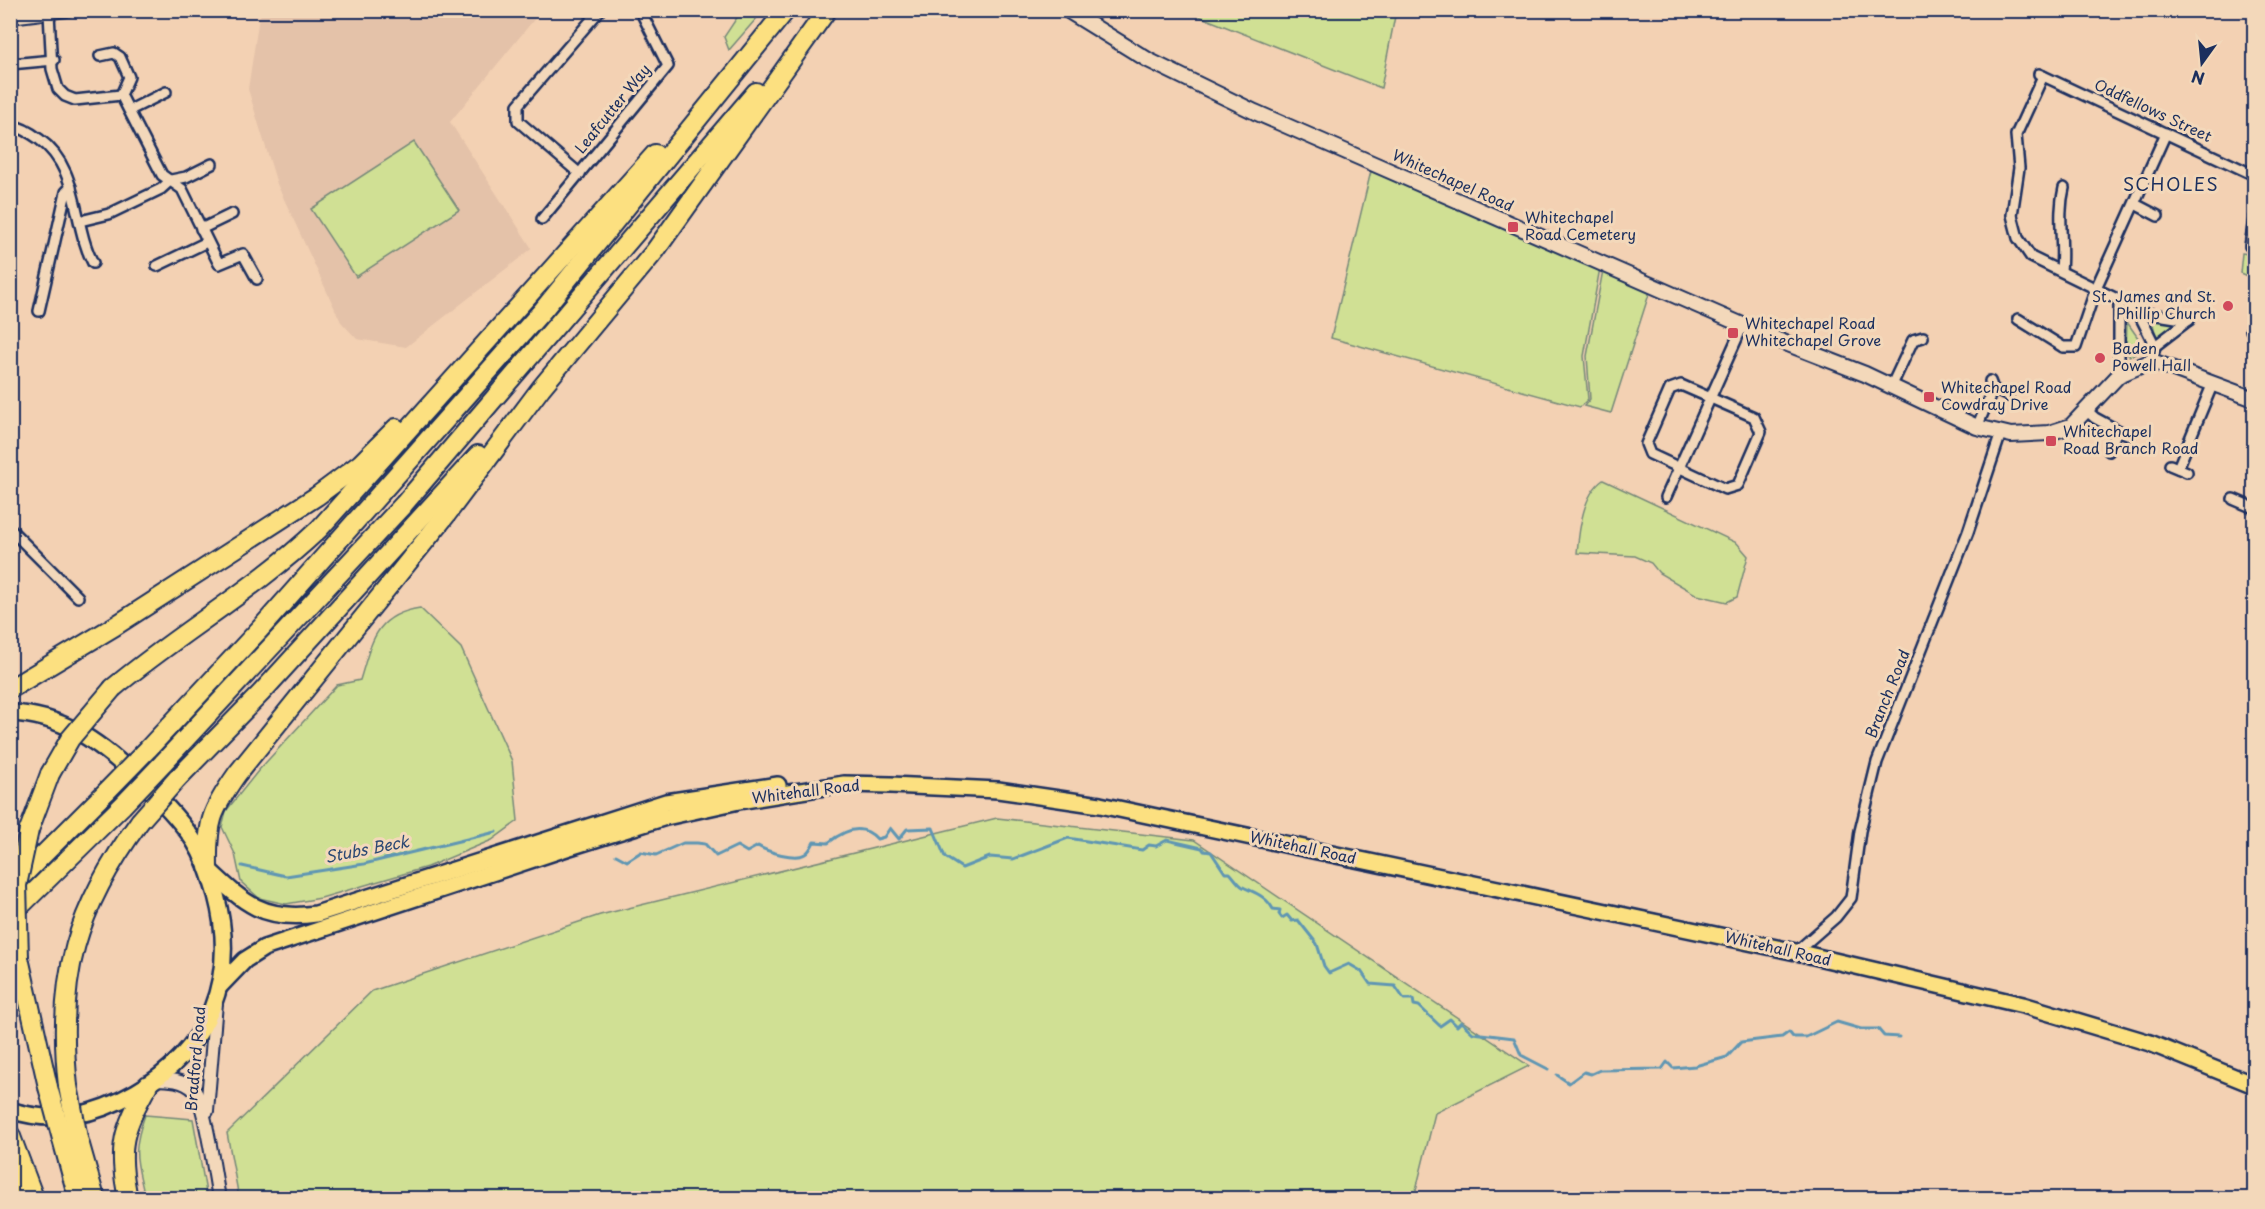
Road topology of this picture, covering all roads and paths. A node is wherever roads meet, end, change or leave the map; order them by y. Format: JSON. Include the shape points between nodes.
{"nodes":[{"id":1,"x":67,"y":10,"type":"edge"},
{"id":2,"x":600,"y":10,"type":"edge"},
{"id":3,"x":640,"y":10,"type":"edge"},
{"id":4,"x":785,"y":10,"type":"edge"},
{"id":5,"x":826,"y":10,"type":"edge"},
{"id":6,"x":1067,"y":10,"type":"edge"},
{"id":7,"x":49,"y":14,"type":"junction"},
{"id":8,"x":10,"y":17,"type":"edge"},
{"id":9,"x":100,"y":56,"type":"dead end"},
{"id":10,"x":54,"y":60,"type":"junction"},
{"id":11,"x":10,"y":64,"type":"edge"},
{"id":12,"x":166,"y":92,"type":"dead end"},
{"id":13,"x":121,"y":95,"type":"junction"},
{"id":14,"x":130,"y":110,"type":"junction"},
{"id":15,"x":10,"y":125,"type":"edge"},
{"id":16,"x":2166,"y":133,"type":"junction"},
{"id":17,"x":212,"y":164,"type":"dead end"},
{"id":18,"x":580,"y":174,"type":"junction"},
{"id":19,"x":2254,"y":175,"type":"edge"},
{"id":20,"x":171,"y":180,"type":"junction"},
{"id":21,"x":71,"y":187,"type":"junction"},
{"id":22,"x":2064,"y":188,"type":"dead end"},
{"id":23,"x":2135,"y":204,"type":"junction"},
{"id":24,"x":232,"y":214,"type":"dead end"},
{"id":25,"x":2158,"y":216,"type":"dead end"},
{"id":26,"x":542,"y":219,"type":"dead end"},
{"id":27,"x":2254,"y":219,"type":"edge"},
{"id":28,"x":80,"y":221,"type":"junction"},
{"id":29,"x":201,"y":229,"type":"junction"},
{"id":30,"x":207,"y":242,"type":"junction"},
{"id":31,"x":2254,"y":247,"type":"edge"},
{"id":32,"x":93,"y":263,"type":"dead end"},
{"id":33,"x":158,"y":266,"type":"dead end"},
{"id":34,"x":2061,"y":270,"type":"junction"},
{"id":35,"x":257,"y":279,"type":"dead end"},
{"id":36,"x":2096,"y":288,"type":"junction"},
{"id":37,"x":2119,"y":300,"type":"junction"},
{"id":38,"x":39,"y":311,"type":"dead end"},
{"id":39,"x":2138,"y":312,"type":"junction"},
{"id":40,"x":2018,"y":319,"type":"dead end"},
{"id":41,"x":1743,"y":325,"type":"junction"},
{"id":42,"x":498,"y":328,"type":"junction"},
{"id":43,"x":1923,"y":337,"type":"dead end"},
{"id":44,"x":2155,"y":346,"type":"junction"},
{"id":45,"x":2152,"y":361,"type":"junction"},
{"id":46,"x":2119,"y":375,"type":"junction"},
{"id":47,"x":2214,"y":383,"type":"junction"},
{"id":48,"x":1891,"y":387,"type":"junction"},
{"id":49,"x":541,"y":388,"type":"junction"},
{"id":50,"x":2008,"y":396,"type":"dead end"},
{"id":51,"x":1710,"y":398,"type":"junction"},
{"id":52,"x":2254,"y":399,"type":"edge"},
{"id":53,"x":2087,"y":411,"type":"junction"},
{"id":54,"x":1977,"y":427,"type":"junction"},
{"id":55,"x":2117,"y":430,"type":"junction"},
{"id":56,"x":2001,"y":433,"type":"junction"},
{"id":57,"x":2130,"y":435,"type":"dead end"},
{"id":58,"x":2109,"y":451,"type":"dead end"},
{"id":59,"x":1679,"y":468,"type":"junction"},
{"id":60,"x":2178,"y":468,"type":"dead end"},
{"id":61,"x":1666,"y":496,"type":"dead end"},
{"id":62,"x":2233,"y":499,"type":"dead end"},
{"id":63,"x":2254,"y":508,"type":"edge"},
{"id":64,"x":10,"y":528,"type":"edge"},
{"id":65,"x":78,"y":597,"type":"dead end"},
{"id":66,"x":10,"y":689,"type":"edge"},
{"id":67,"x":10,"y":713,"type":"edge"},
{"id":68,"x":844,"y":784,"type":"junction"},
{"id":69,"x":208,"y":869,"type":"junction"},
{"id":70,"x":10,"y":887,"type":"edge"},
{"id":71,"x":10,"y":916,"type":"edge"},
{"id":72,"x":1796,"y":952,"type":"junction"},
{"id":73,"x":218,"y":990,"type":"junction"},
{"id":74,"x":152,"y":1082,"type":"junction"},
{"id":75,"x":2254,"y":1085,"type":"edge"},
{"id":76,"x":10,"y":1110,"type":"edge"},
{"id":77,"x":206,"y":1127,"type":"junction"},
{"id":78,"x":10,"y":1134,"type":"edge"},
{"id":79,"x":70,"y":1138,"type":"junction"},
{"id":80,"x":10,"y":1170,"type":"edge"},
{"id":81,"x":23,"y":1198,"type":"edge"},
{"id":82,"x":34,"y":1198,"type":"edge"},
{"id":83,"x":78,"y":1198,"type":"edge"},
{"id":84,"x":95,"y":1198,"type":"edge"},
{"id":85,"x":128,"y":1198,"type":"edge"},
{"id":86,"x":219,"y":1198,"type":"edge"}],
"edges":[{"from":1,"to":7,"type":"street"},
{"from":2,"to":18,"type":"street","via":[[518,105],[518,121]]},
{"from":3,"to":18,"type":"street","name":"Leafcutter Way","via":[[668,66]]},
{"from":4,"to":42,"type":"highway"},
{"from":4,"to":70,"type":"highway","bridge":true,"via":[[543,310],[260,629]]},
{"from":5,"to":49,"type":"highway","via":[[655,251]]},
{"from":5,"to":71,"type":"highway","bridge":true,"via":[[404,504],[122,806]]},
{"from":6,"to":41,"type":"main road","name":"Whitechapel Road","via":[[1148,60],[1255,112]]},
{"from":7,"to":8,"type":"street"},
{"from":7,"to":10,"type":"street"},
{"from":9,"to":13,"type":"street","via":[[114,53],[120,57],[129,77]]},
{"from":10,"to":11,"type":"street"},
{"from":10,"to":13,"type":"street","via":[[54,78],[65,96],[75,100]]},
{"from":12,"to":14,"type":"street"},
{"from":13,"to":14,"type":"street"},
{"from":14,"to":20,"type":"street","via":[[162,175]]},
{"from":15,"to":21,"type":"street","via":[[52,148]]},
{"from":16,"to":19,"type":"street","name":"Oddfellows Street"},
{"from":16,"to":23,"type":"street"},
{"from":16,"to":34,"type":"street","name":"Oddfellows Street","via":[[2041,75],[2016,135],[2019,168],[2012,215],[2018,238],[2031,256]]},
{"from":17,"to":20,"type":"street"},
{"from":18,"to":26,"type":"street","name":"Leafcutter Way"},
{"from":20,"to":28,"type":"street","via":[[161,189],[109,214]]},
{"from":20,"to":29,"type":"street","via":[[182,189]]},
{"from":21,"to":28,"type":"street"},
{"from":21,"to":38,"type":"street","via":[[66,192]]},
{"from":22,"to":34,"type":"street","via":[[2059,206]]},
{"from":23,"to":25,"type":"street"},
{"from":23,"to":36,"type":"street"},
{"from":24,"to":29,"type":"street"},
{"from":27,"to":31,"type":"street","via":[[2250,246]]},
{"from":28,"to":32,"type":"street"},
{"from":29,"to":30,"type":"street"},
{"from":30,"to":33,"type":"street"},
{"from":30,"to":35,"type":"street","via":[[219,264],[243,254]]},
{"from":34,"to":36,"type":"street"},
{"from":36,"to":37,"type":"street"},
{"from":36,"to":40,"type":"street","via":[[2076,347],[2063,347]]},
{"from":37,"to":39,"type":"street"},
{"from":37,"to":46,"type":"street"},
{"from":39,"to":44,"type":"street"},
{"from":39,"to":44,"type":"street","via":[[2189,320]]},
{"from":41,"to":48,"type":"main road","name":"Whitechapel Road"},
{"from":41,"to":51,"type":"street"},
{"from":42,"to":66,"type":"highway","via":[[360,464],[317,496]]},
{"from":42,"to":79,"type":"highway","bridge":true,"via":[[319,530],[290,557],[113,688],[70,739],[50,774],[29,830],[17,885],[19,958],[48,1088]]},
{"from":43,"to":48,"type":"street","via":[[1913,340]]},
{"from":44,"to":45,"type":"street"},
{"from":45,"to":46,"type":"main road"},
{"from":45,"to":47,"type":"main road"},
{"from":46,"to":53,"type":"main road","name":"Whitechapel Road"},
{"from":47,"to":52,"type":"main road"},
{"from":47,"to":60,"type":"street"},
{"from":48,"to":54,"type":"main road","name":"Whitechapel Road"},
{"from":49,"to":69,"type":"highway","via":[[446,515],[217,803],[207,832]]},
{"from":49,"to":79,"type":"highway","bridge":true,"via":[[177,779],[115,855],[81,922],[64,1006]]},
{"from":50,"to":54,"type":"street","via":[[1992,385]]},
{"from":51,"to":59,"type":"street"},
{"from":51,"to":59,"type":"street","via":[[1681,385],[1670,389],[1646,444],[1650,454]]},
{"from":51,"to":59,"type":"street","via":[[1754,417],[1761,432],[1738,484],[1725,489]]},
{"from":53,"to":55,"type":"street"},
{"from":53,"to":56,"type":"main road","name":"Whitechapel Road","via":[[2071,426],[2056,431]]},
{"from":54,"to":56,"type":"main road","name":"Whitechapel Road"},
{"from":55,"to":57,"type":"street"},
{"from":55,"to":58,"type":"street"},
{"from":56,"to":72,"type":"street","name":"Branch Road","via":[[1968,532],[1877,762],[1860,831],[1851,898],[1836,917]]},
{"from":59,"to":61,"type":"street"},
{"from":62,"to":63,"type":"street"},
{"from":64,"to":65,"type":"street"},
{"from":67,"to":69,"type":"highway","via":[[59,722],[97,742],[173,814]]},
{"from":68,"to":69,"type":"highway","via":[[793,784],[666,802],[334,909],[297,917],[272,915],[255,908]]},
{"from":68,"to":72,"type":"highway","name":"Whitehall Road","via":[[998,790],[1100,805]]},
{"from":68,"to":73,"type":"highway","name":"Whitehall Road","via":[[666,817],[501,868],[264,948],[237,967]]},
{"from":69,"to":73,"type":"highway","via":[[225,939]]},
{"from":72,"to":75,"type":"highway","name":"Whitehall Road","via":[[2092,1025],[2150,1043]]},
{"from":73,"to":74,"type":"highway","via":[[194,1042]]},
{"from":73,"to":77,"type":"street","name":"Bradford Road"},
{"from":74,"to":76,"type":"highway","via":[[105,1109],[87,1114],[45,1117]]},
{"from":74,"to":77,"type":"street","name":"Bradford Road","via":[[180,1081],[193,1089],[201,1099]]},
{"from":74,"to":85,"type":"highway","via":[[125,1131],[122,1164]]},
{"from":77,"to":86,"type":"street","name":"Bradford Road"},
{"from":78,"to":82,"type":"highway"},
{"from":79,"to":83,"type":"highway"},
{"from":79,"to":84,"type":"highway"},
{"from":80,"to":81,"type":"highway"}]}
